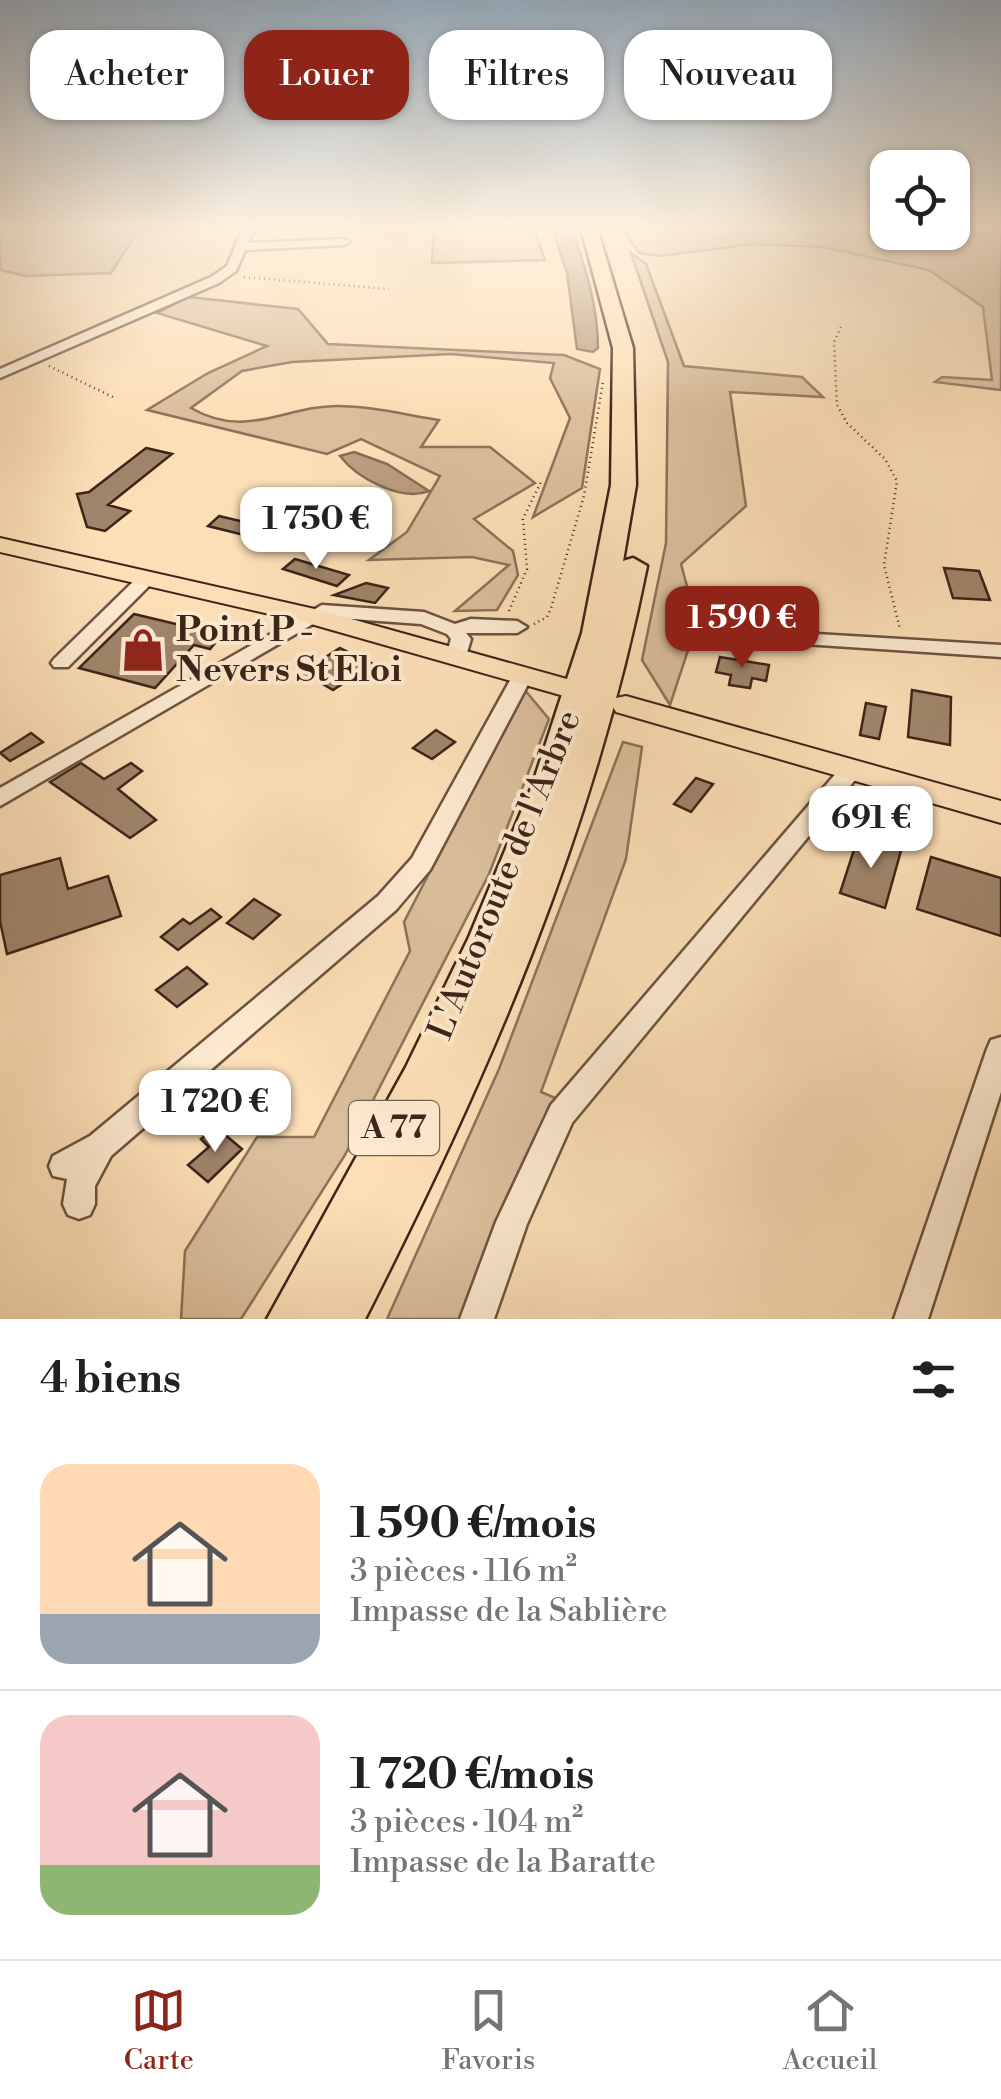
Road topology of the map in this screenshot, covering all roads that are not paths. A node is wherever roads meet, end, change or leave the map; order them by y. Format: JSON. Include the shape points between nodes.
{"nodes":[{"id":1,"x":195,"y":290,"type":"edge"},
{"id":2,"x":611,"y":290,"type":"edge"},
{"id":3,"x":626,"y":290,"type":"edge"},
{"id":4,"x":0,"y":356,"type":"edge"},
{"id":5,"x":32,"y":359,"type":"junction"},
{"id":6,"x":0,"y":374,"type":"edge"},
{"id":7,"x":0,"y":545,"type":"edge"},
{"id":8,"x":146,"y":578,"type":"junction"},
{"id":9,"x":310,"y":616,"type":"junction"},
{"id":10,"x":509,"y":626,"type":"road end"},
{"id":11,"x":749,"y":636,"type":"dead end"},
{"id":12,"x":455,"y":643,"type":"junction"},
{"id":13,"x":1001,"y":651,"type":"edge"},
{"id":14,"x":61,"y":662,"type":"dead end"},
{"id":15,"x":524,"y":675,"type":"junction"},
{"id":16,"x":564,"y":687,"type":"dead end"},
{"id":17,"x":626,"y":705,"type":"dead end"},
{"id":18,"x":852,"y":770,"type":"junction"},
{"id":19,"x":0,"y":798,"type":"edge"},
{"id":20,"x":1001,"y":812,"type":"edge"},
{"id":21,"x":1001,"y":1049,"type":"edge"},
{"id":22,"x":101,"y":1146,"type":"junction"},
{"id":23,"x":64,"y":1166,"type":"dead end"},
{"id":24,"x":80,"y":1204,"type":"dead end"},
{"id":25,"x":292,"y":1319,"type":"edge"},
{"id":26,"x":338,"y":1319,"type":"edge"},
{"id":27,"x":477,"y":1319,"type":"edge"},
{"id":28,"x":911,"y":1319,"type":"edge"}],
"edges":[{"from":1,"to":5,"type":"street"},
{"from":2,"to":25,"type":"highway","name":"L'Autoroute de l'Arbre","number":"A 77","via":[[629,398],[622,517],[591,652],[548,786],[488,933]]},
{"from":3,"to":26,"type":"highway","name":"L'Autoroute de l'Arbre","number":"A 77","via":[[649,400],[638,534],[610,678],[529,915],[465,1064]]},
{"from":4,"to":5,"type":"street"},
{"from":5,"to":6,"type":"street"},
{"from":7,"to":8,"type":"main road"},
{"from":8,"to":9,"type":"main road"},
{"from":8,"to":14,"type":"street"},
{"from":9,"to":12,"type":"main road"},
{"from":9,"to":19,"type":"street"},
{"from":10,"to":12,"type":"street","via":[[472,624]]},
{"from":11,"to":13,"type":"street"},
{"from":12,"to":15,"type":"main road"},
{"from":15,"to":16,"type":"main road"},
{"from":15,"to":22,"type":"street","via":[[420,864],[388,903]]},
{"from":17,"to":18,"type":"main road"},
{"from":18,"to":20,"type":"main road"},
{"from":18,"to":27,"type":"street","via":[[561,1114]]},
{"from":21,"to":28,"type":"street"},
{"from":22,"to":23,"type":"street"},
{"from":22,"to":24,"type":"street","via":[[80,1184]]}]}
